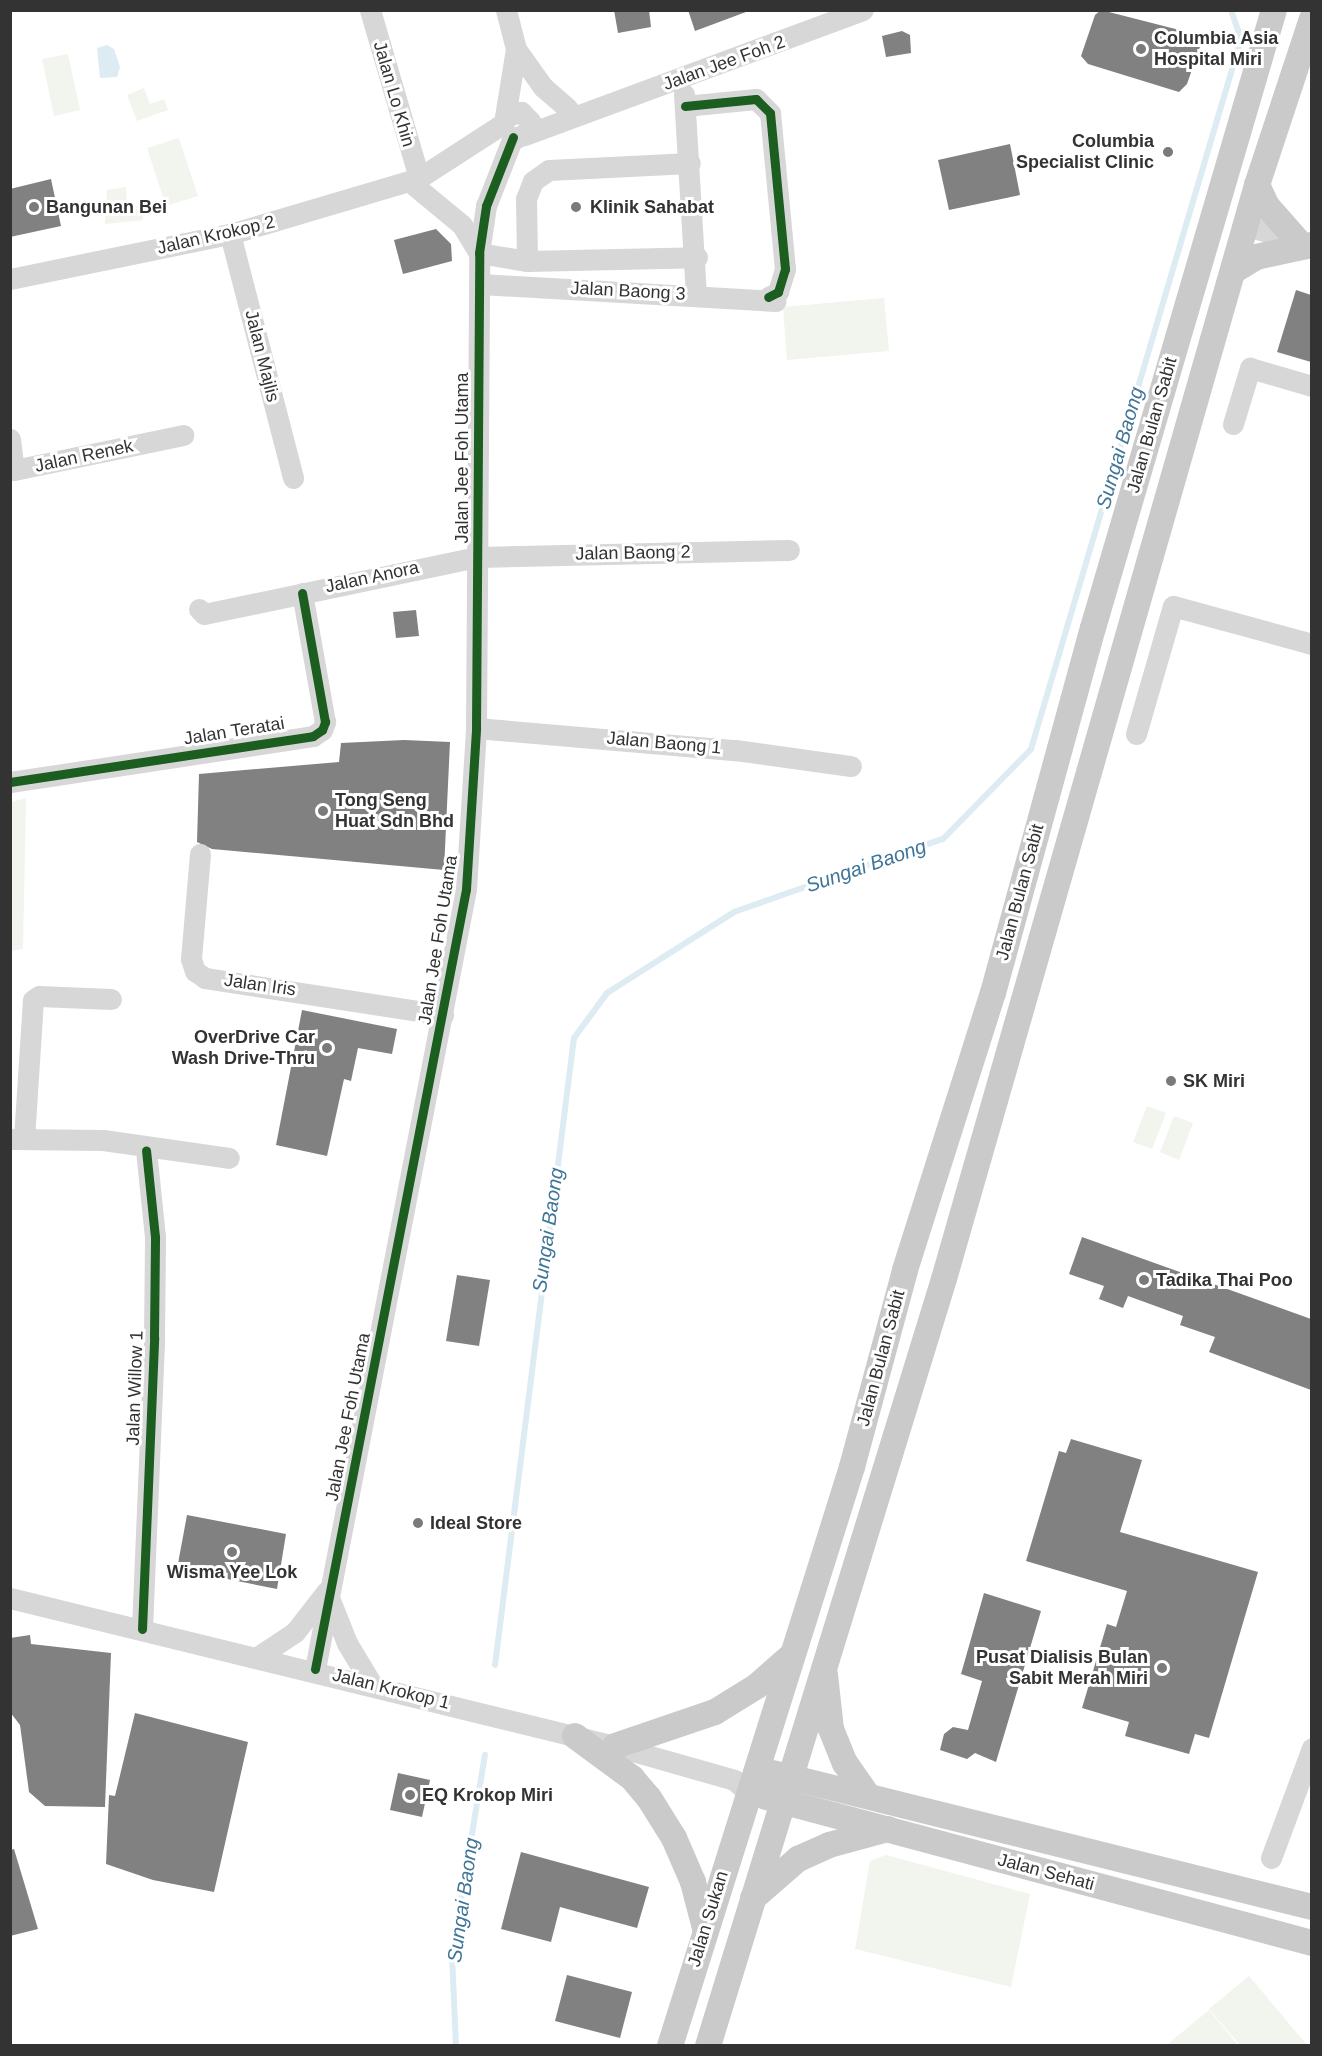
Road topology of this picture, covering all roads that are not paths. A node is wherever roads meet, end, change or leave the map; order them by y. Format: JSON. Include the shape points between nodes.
{"nodes":[{"id":1,"x":370,"y":10,"type":"edge"},
{"id":2,"x":506,"y":10,"type":"edge"},
{"id":3,"x":863,"y":10,"type":"edge"},
{"id":4,"x":1250,"y":10,"type":"edge"},
{"id":5,"x":1274,"y":10,"type":"edge"},
{"id":6,"x":1311,"y":19,"type":"edge"},
{"id":7,"x":1264,"y":37,"type":"junction"},
{"id":8,"x":516,"y":49,"type":"junction"},
{"id":9,"x":531,"y":69,"type":"junction"},
{"id":10,"x":682,"y":79,"type":"junction"},
{"id":11,"x":685,"y":106,"type":"junction"},
{"id":12,"x":576,"y":111,"type":"junction"},
{"id":13,"x":516,"y":126,"type":"junction"},
{"id":14,"x":690,"y":163,"type":"junction"},
{"id":15,"x":414,"y":180,"type":"junction"},
{"id":16,"x":1257,"y":185,"type":"junction"},
{"id":17,"x":1246,"y":226,"type":"junction"},
{"id":18,"x":230,"y":234,"type":"junction"},
{"id":19,"x":1307,"y":243,"type":"edge"},
{"id":20,"x":479,"y":253,"type":"junction"},
{"id":21,"x":697,"y":256,"type":"junction"},
{"id":22,"x":527,"y":261,"type":"junction"},
{"id":23,"x":599,"y":262,"type":"junction"},
{"id":24,"x":1233,"y":271,"type":"junction"},
{"id":25,"x":10,"y":279,"type":"edge"},
{"id":26,"x":480,"y":284,"type":"junction"},
{"id":27,"x":596,"y":290,"type":"junction"},
{"id":28,"x":696,"y":294,"type":"junction"},
{"id":29,"x":1311,"y":386,"type":"edge"},
{"id":30,"x":1233,"y":424,"type":"dead end"},
{"id":31,"x":183,"y":435,"type":"dead end"},
{"id":32,"x":10,"y":439,"type":"edge"},
{"id":33,"x":293,"y":478,"type":"dead end"},
{"id":34,"x":789,"y":550,"type":"dead end"},
{"id":35,"x":478,"y":557,"type":"junction"},
{"id":36,"x":302,"y":593,"type":"junction"},
{"id":37,"x":199,"y":609,"type":"dead end"},
{"id":38,"x":1093,"y":628,"type":"junction"},
{"id":39,"x":1311,"y":644,"type":"edge"},
{"id":40,"x":476,"y":728,"type":"junction"},
{"id":41,"x":1136,"y":734,"type":"dead end"},
{"id":42,"x":851,"y":766,"type":"dead end"},
{"id":43,"x":10,"y":782,"type":"edge"},
{"id":44,"x":200,"y":854,"type":"dead end"},
{"id":45,"x":111,"y":999,"type":"dead end"},
{"id":46,"x":443,"y":1015,"type":"junction"},
{"id":47,"x":17,"y":1139,"type":"edge"},
{"id":48,"x":146,"y":1150,"type":"junction"},
{"id":49,"x":228,"y":1158,"type":"dead end"},
{"id":50,"x":333,"y":1576,"type":"junction"},
{"id":51,"x":10,"y":1598,"type":"edge"},
{"id":52,"x":330,"y":1600,"type":"junction"},
{"id":53,"x":142,"y":1629,"type":"junction"},
{"id":54,"x":792,"y":1655,"type":"junction"},
{"id":55,"x":259,"y":1656,"type":"junction"},
{"id":56,"x":826,"y":1656,"type":"junction"},
{"id":57,"x":315,"y":1669,"type":"junction"},
{"id":58,"x":371,"y":1683,"type":"junction"},
{"id":59,"x":575,"y":1736,"type":"junction"},
{"id":60,"x":615,"y":1746,"type":"junction"},
{"id":61,"x":1311,"y":1748,"type":"edge"},
{"id":62,"x":789,"y":1776,"type":"junction"},
{"id":63,"x":746,"y":1781,"type":"junction"},
{"id":64,"x":867,"y":1794,"type":"junction"},
{"id":65,"x":781,"y":1800,"type":"junction"},
{"id":66,"x":888,"y":1829,"type":"junction"},
{"id":67,"x":1271,"y":1858,"type":"dead end"},
{"id":68,"x":750,"y":1901,"type":"junction"},
{"id":69,"x":1311,"y":1907,"type":"edge"},
{"id":70,"x":705,"y":1928,"type":"junction"},
{"id":71,"x":1311,"y":1943,"type":"edge"},
{"id":72,"x":670,"y":2046,"type":"edge"},
{"id":73,"x":708,"y":2046,"type":"edge"}],
"edges":[{"from":1,"to":15,"type":"street","name":"Jalan Lo Khin"},
{"from":2,"to":8,"type":"street"},
{"from":3,"to":10,"type":"street","name":"Jalan Jee Foh 2"},
{"from":4,"to":7,"type":"main road"},
{"from":5,"to":7,"type":"main road","name":"Jalan Bulan Sabit"},
{"from":6,"to":16,"type":"main road","name":"Jalan Bulan Sabit"},
{"from":7,"to":38,"type":"main road","name":"Jalan Bulan Sabit"},
{"from":8,"to":9,"type":"street"},
{"from":8,"to":13,"type":"street"},
{"from":9,"to":12,"type":"street"},
{"from":9,"to":13,"type":"street"},
{"from":10,"to":11,"type":"street"},
{"from":10,"to":12,"type":"street","name":"Jalan Jee Foh 2"},
{"from":11,"to":14,"type":"street"},
{"from":11,"to":28,"type":"street","name":"Jalan Baong 3","via":[[756,99],[770,113],[785,269],[772,299]]},
{"from":12,"to":13,"type":"street","name":"Jalan Jee Foh 2"},
{"from":13,"to":15,"type":"street","name":"Jalan Krokop 2"},
{"from":13,"to":20,"type":"street","name":"Jalan Jee Foh Utama","via":[[486,206]]},
{"from":14,"to":21,"type":"street"},
{"from":14,"to":22,"type":"street","via":[[549,170],[533,181],[526,199]]},
{"from":15,"to":18,"type":"street","name":"Jalan Krokop 2"},
{"from":15,"to":20,"type":"street","via":[[438,201]]},
{"from":16,"to":17,"type":"main road","name":"Jalan Bulan Sabit"},
{"from":16,"to":19,"type":"main road","via":[[1267,206]]},
{"from":17,"to":19,"type":"street"},
{"from":17,"to":24,"type":"main road","name":"Jalan Bulan Sabit"},
{"from":17,"to":38,"type":"main road","via":[[1219,252],[1212,266],[1124,575]]},
{"from":18,"to":25,"type":"street","name":"Jalan Krokop 2"},
{"from":18,"to":33,"type":"street","name":"Jalan Majlis"},
{"from":19,"to":24,"type":"main road","via":[[1256,257]]},
{"from":20,"to":22,"type":"street"},
{"from":20,"to":26,"type":"street","name":"Jalan Jee Foh Utama"},
{"from":21,"to":23,"type":"street"},
{"from":21,"to":28,"type":"street"},
{"from":22,"to":23,"type":"street"},
{"from":23,"to":27,"type":"street"},
{"from":24,"to":56,"type":"main road","name":"Jalan Bulan Sabit","via":[[944,1279]]},
{"from":26,"to":27,"type":"street","name":"Jalan Baong 3"},
{"from":26,"to":35,"type":"street","name":"Jalan Jee Foh Utama"},
{"from":27,"to":28,"type":"street","name":"Jalan Baong 3"},
{"from":29,"to":30,"type":"street","via":[[1250,368]]},
{"from":31,"to":32,"type":"street","name":"Jalan Renek","via":[[14,470]]},
{"from":34,"to":35,"type":"street","name":"Jalan Baong 2"},
{"from":35,"to":36,"type":"street","name":"Jalan Anora"},
{"from":35,"to":40,"type":"street","name":"Jalan Jee Foh Utama"},
{"from":36,"to":37,"type":"street","name":"Jalan Anora","via":[[204,614]]},
{"from":36,"to":43,"type":"street","name":"Jalan Teratai","via":[[325,722],[313,736]]},
{"from":38,"to":54,"type":"main road","name":"Jalan Bulan Sabit","via":[[993,993],[905,1270],[852,1467]]},
{"from":39,"to":41,"type":"street","via":[[1173,606]]},
{"from":40,"to":42,"type":"street","name":"Jalan Baong 1","via":[[735,750]]},
{"from":40,"to":46,"type":"street","name":"Jalan Jee Foh Utama","via":[[466,889]]},
{"from":44,"to":46,"type":"street","name":"Jalan Iris","via":[[191,959],[195,971],[205,978]]},
{"from":45,"to":47,"type":"street","via":[[39,996],[33,1000]]},
{"from":46,"to":50,"type":"street","name":"Jalan Jee Foh Utama"},
{"from":47,"to":48,"type":"street","via":[[103,1140]]},
{"from":48,"to":49,"type":"street"},
{"from":48,"to":53,"type":"street","name":"Jalan Willow 1","via":[[155,1237]]},
{"from":50,"to":52,"type":"street","name":"Jalan Jee Foh Utama"},
{"from":50,"to":55,"type":"street","via":[[310,1616]]},
{"from":51,"to":53,"type":"street","name":"Jalan Krokop 1"},
{"from":52,"to":57,"type":"street","name":"Jalan Jee Foh Utama"},
{"from":52,"to":58,"type":"street","via":[[347,1643]]},
{"from":53,"to":55,"type":"street","name":"Jalan Krokop 1"},
{"from":54,"to":60,"type":"main road","via":[[757,1686],[714,1712]]},
{"from":54,"to":63,"type":"main road","name":"Jalan Bulan Sabit"},
{"from":55,"to":57,"type":"street","name":"Jalan Krokop 1"},
{"from":56,"to":62,"type":"main road","name":"Jalan Bulan Sabit"},
{"from":56,"to":64,"type":"main road","via":[[831,1729],[845,1763]]},
{"from":57,"to":58,"type":"street","name":"Jalan Krokop 1"},
{"from":58,"to":59,"type":"street","name":"Jalan Krokop 1"},
{"from":59,"to":60,"type":"street","name":"Jalan Krokop 1"},
{"from":59,"to":70,"type":"main road","via":[[632,1778],[649,1798],[679,1849]]},
{"from":60,"to":63,"type":"street","name":"Jalan Krokop 1"},
{"from":61,"to":67,"type":"street"},
{"from":62,"to":63,"type":"main road","name":"Jalan Sehati"},
{"from":62,"to":64,"type":"main road","name":"Jalan Sehati"},
{"from":62,"to":65,"type":"main road","name":"Jalan Sukan"},
{"from":63,"to":65,"type":"main road","name":"Jalan Sehati"},
{"from":63,"to":70,"type":"main road","name":"Jalan Sukan"},
{"from":64,"to":69,"type":"main road","name":"Jalan Sehati"},
{"from":65,"to":66,"type":"main road","name":"Jalan Sehati"},
{"from":65,"to":68,"type":"main road","name":"Jalan Sukan"},
{"from":66,"to":68,"type":"main road","via":[[829,1845],[798,1859]]},
{"from":66,"to":71,"type":"main road","name":"Jalan Sehati"},
{"from":68,"to":73,"type":"main road","name":"Jalan Sukan"},
{"from":70,"to":72,"type":"main road","name":"Jalan Sukan"}]}
